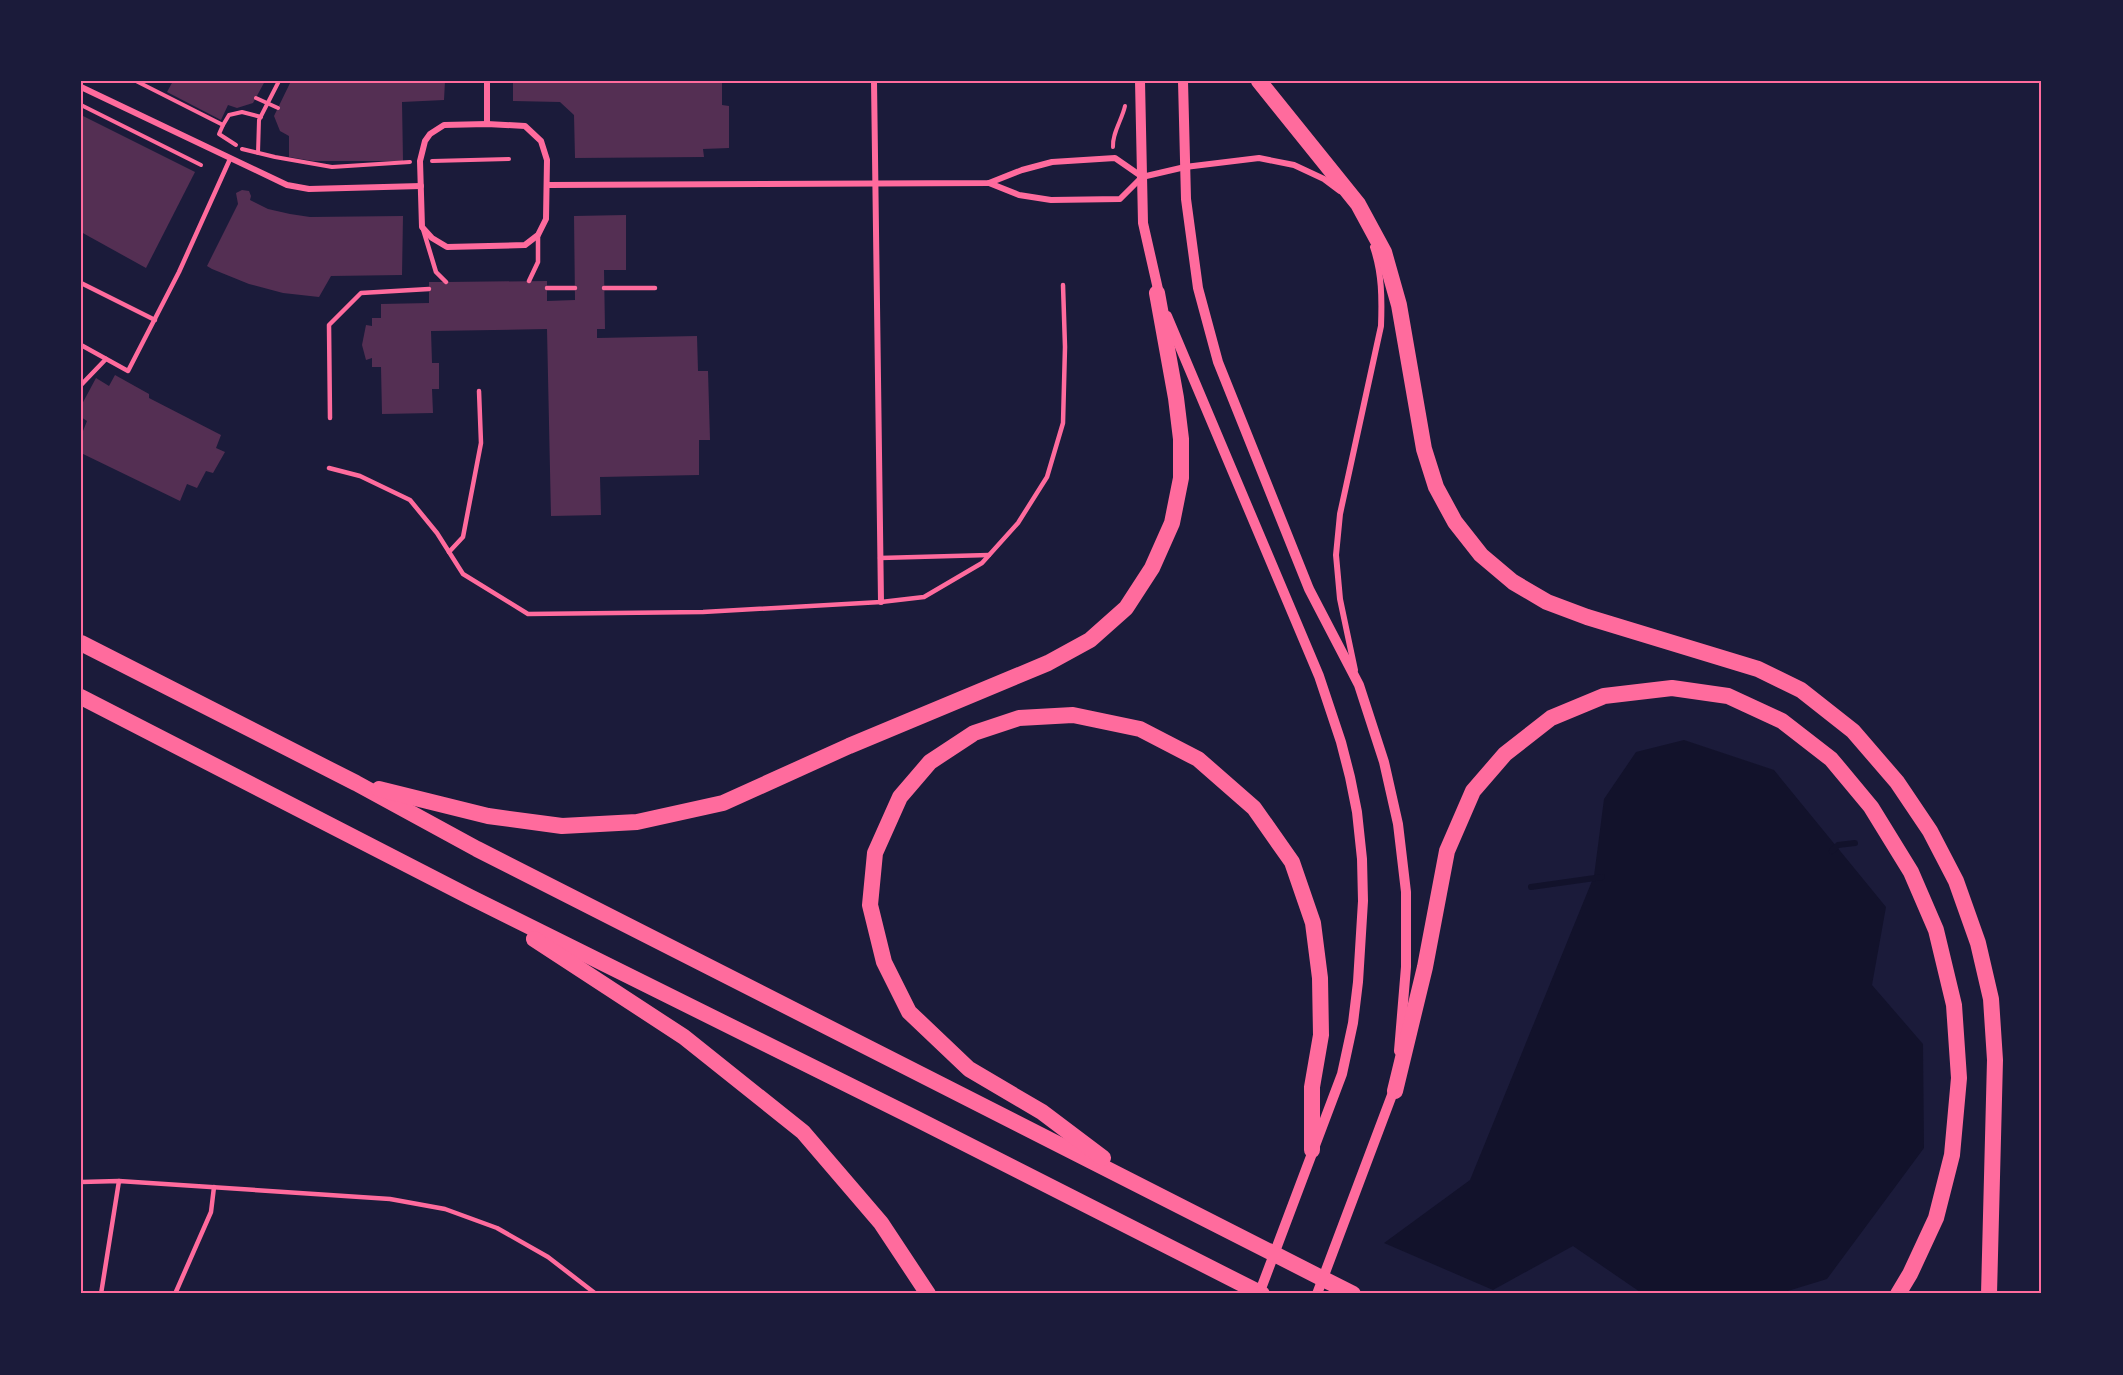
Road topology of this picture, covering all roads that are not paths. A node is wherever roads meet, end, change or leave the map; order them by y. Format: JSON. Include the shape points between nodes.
{"nodes":[{"id":1,"x":487,"y":81,"type":"edge"},
{"id":2,"x":874,"y":81,"type":"edge"},
{"id":3,"x":1140,"y":81,"type":"edge"},
{"id":4,"x":1183,"y":81,"type":"edge"},
{"id":5,"x":1259,"y":81,"type":"edge"},
{"id":6,"x":81,"y":87,"type":"edge"},
{"id":7,"x":487,"y":124,"type":"junction"},
{"id":8,"x":230,"y":159,"type":"junction"},
{"id":9,"x":1185,"y":167,"type":"junction"},
{"id":10,"x":1142,"y":177,"type":"junction"},
{"id":11,"x":875,"y":183,"type":"junction"},
{"id":12,"x":989,"y":183,"type":"junction"},
{"id":13,"x":548,"y":185,"type":"junction"},
{"id":14,"x":422,"y":186,"type":"junction"},
{"id":15,"x":1358,"y":204,"type":"junction"},
{"id":16,"x":422,"y":227,"type":"junction"},
{"id":17,"x":538,"y":235,"type":"junction"},
{"id":18,"x":529,"y":281,"type":"dead end"},
{"id":19,"x":446,"y":282,"type":"dead end"},
{"id":20,"x":81,"y":284,"type":"edge"},
{"id":21,"x":1063,"y":285,"type":"dead end"},
{"id":22,"x":547,"y":288,"type":"dead end"},
{"id":23,"x":575,"y":288,"type":"dead end"},
{"id":24,"x":604,"y":288,"type":"dead end"},
{"id":25,"x":654,"y":288,"type":"dead end"},
{"id":26,"x":429,"y":289,"type":"dead end"},
{"id":27,"x":1157,"y":293,"type":"junction"},
{"id":28,"x":155,"y":320,"type":"junction"},
{"id":29,"x":81,"y":345,"type":"edge"},
{"id":30,"x":106,"y":359,"type":"junction"},
{"id":31,"x":81,"y":385,"type":"edge"},
{"id":32,"x":479,"y":391,"type":"dead end"},
{"id":33,"x":330,"y":418,"type":"dead end"},
{"id":34,"x":329,"y":468,"type":"dead end"},
{"id":35,"x":449,"y":552,"type":"junction"},
{"id":36,"x":989,"y":555,"type":"junction"},
{"id":37,"x":880,"y":558,"type":"junction"},
{"id":38,"x":881,"y":602,"type":"junction"},
{"id":39,"x":81,"y":643,"type":"edge"},
{"id":40,"x":1359,"y":685,"type":"junction"},
{"id":41,"x":81,"y":697,"type":"edge"},
{"id":42,"x":356,"y":783,"type":"junction"},
{"id":43,"x":470,"y":897,"type":"junction"},
{"id":44,"x":1395,"y":1091,"type":"junction"},
{"id":45,"x":1312,"y":1150,"type":"junction"},
{"id":46,"x":119,"y":1181,"type":"junction"},
{"id":47,"x":81,"y":1182,"type":"edge"},
{"id":48,"x":1137,"y":1184,"type":"junction"},
{"id":49,"x":214,"y":1187,"type":"junction"},
{"id":50,"x":101,"y":1294,"type":"edge"},
{"id":51,"x":175,"y":1294,"type":"edge"},
{"id":52,"x":596,"y":1294,"type":"edge"},
{"id":53,"x":928,"y":1294,"type":"edge"},
{"id":54,"x":1260,"y":1294,"type":"edge"},
{"id":55,"x":1317,"y":1294,"type":"edge"},
{"id":56,"x":1353,"y":1294,"type":"edge"},
{"id":57,"x":1898,"y":1294,"type":"edge"},
{"id":58,"x":1989,"y":1294,"type":"edge"}],
"edges":[{"from":1,"to":7,"type":"street"},
{"from":2,"to":11,"type":"street"},
{"from":3,"to":10,"type":"street"},
{"from":4,"to":9,"type":"street"},
{"from":5,"to":15,"type":"highway"},
{"from":6,"to":8,"type":"street"},
{"from":7,"to":13,"type":"street","via":[[525,126],[541,141]]},
{"from":7,"to":14,"type":"street","via":[[444,125],[430,134],[420,161]]},
{"from":8,"to":14,"type":"street","via":[[270,178],[309,189]]},
{"from":8,"to":28,"type":"lane"},
{"from":9,"to":10,"type":"street"},
{"from":9,"to":15,"type":"street","via":[[1259,158],[1294,165]]},
{"from":9,"to":40,"type":"street","via":[[1198,288],[1218,362],[1310,589]]},
{"from":10,"to":12,"type":"street","via":[[1114,158],[1052,162]]},
{"from":10,"to":12,"type":"street","via":[[1119,199],[1095,200],[1019,195]]},
{"from":10,"to":27,"type":"street","via":[[1143,223]]},
{"from":11,"to":12,"type":"street"},
{"from":11,"to":13,"type":"street"},
{"from":11,"to":37,"type":"street"},
{"from":13,"to":17,"type":"street","via":[[546,219]]},
{"from":14,"to":16,"type":"street"},
{"from":15,"to":40,"type":"street","via":[[1375,252],[1382,300],[1381,326],[1340,513],[1336,555],[1340,599]]},
{"from":15,"to":58,"type":"highway","via":[[1384,252],[1399,305],[1424,448],[1436,487],[1455,522],[1481,555],[1547,602],[1758,669],[1801,690],[1853,731],[1897,782],[1930,831],[1956,880],[1978,943],[1991,999],[1995,1060]]},
{"from":16,"to":17,"type":"street","via":[[447,247],[525,245]]},
{"from":16,"to":19,"type":"lane","via":[[436,272]]},
{"from":17,"to":18,"type":"lane","via":[[538,262]]},
{"from":20,"to":28,"type":"lane"},
{"from":21,"to":36,"type":"lane","via":[[1063,423],[1047,477],[1018,523]]},
{"from":22,"to":23,"type":"lane"},
{"from":24,"to":25,"type":"lane"},
{"from":26,"to":33,"type":"lane","via":[[361,293],[329,325]]},
{"from":27,"to":42,"type":"highway","via":[[1176,398],[1181,478],[1172,522],[1152,568],[1126,608],[1090,640],[1048,663],[723,803],[637,822],[562,826],[488,816]]},
{"from":27,"to":45,"type":"street","via":[[1319,676],[1341,742],[1357,812],[1363,902],[1353,1023],[1342,1074]]},
{"from":28,"to":30,"type":"lane","via":[[128,371]]},
{"from":29,"to":30,"type":"lane"},
{"from":30,"to":31,"type":"lane"},
{"from":32,"to":35,"type":"lane","via":[[481,443],[463,537]]},
{"from":34,"to":35,"type":"lane","via":[[360,476],[410,500]]},
{"from":35,"to":38,"type":"lane","via":[[463,574],[528,614],[703,612]]},
{"from":36,"to":37,"type":"lane"},
{"from":36,"to":38,"type":"lane","via":[[924,597]]},
{"from":37,"to":38,"type":"street"},
{"from":39,"to":42,"type":"highway"},
{"from":40,"to":44,"type":"street","via":[[1384,762],[1398,824],[1406,892],[1406,967]]},
{"from":41,"to":43,"type":"highway"},
{"from":42,"to":48,"type":"highway","via":[[477,849]]},
{"from":43,"to":53,"type":"highway","via":[[684,1037],[803,1132],[881,1223]]},
{"from":43,"to":54,"type":"highway"},
{"from":44,"to":55,"type":"street"},
{"from":44,"to":57,"type":"highway","via":[[1425,967],[1447,851],[1473,791],[1505,754],[1551,718],[1604,696],[1672,688],[1728,696],[1782,721],[1831,759],[1871,807],[1911,872],[1936,930],[1954,1005],[1959,1078],[1952,1155],[1936,1218]]},
{"from":45,"to":48,"type":"highway","via":[[1312,1088],[1321,1035],[1320,978],[1313,923],[1292,862],[1254,808],[1198,759],[1140,729],[1073,715],[1019,718],[974,733],[930,762],[900,797],[875,853],[870,904],[884,962],[909,1012],[969,1070],[1042,1112]]},
{"from":45,"to":54,"type":"street"},
{"from":46,"to":47,"type":"lane"},
{"from":46,"to":49,"type":"lane"},
{"from":46,"to":50,"type":"lane"},
{"from":48,"to":56,"type":"highway"},
{"from":49,"to":51,"type":"lane","via":[[212,1212]]},
{"from":49,"to":52,"type":"lane","via":[[390,1198],[445,1209],[497,1228],[548,1257]]}]}
